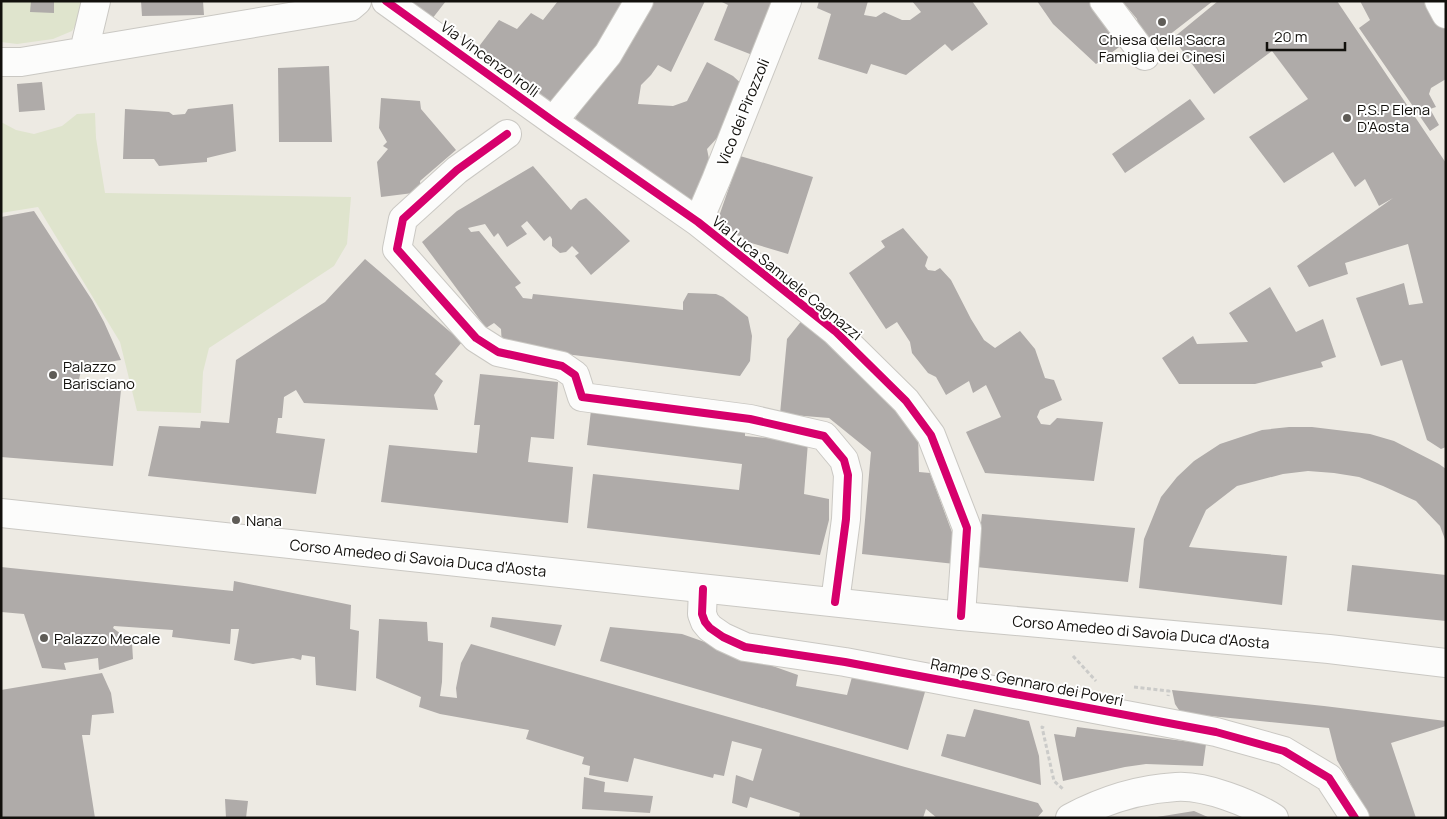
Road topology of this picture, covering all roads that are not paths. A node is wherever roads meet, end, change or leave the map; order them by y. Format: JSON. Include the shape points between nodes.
{"nodes":[{"id":1,"x":96,"y":1,"type":"edge"},
{"id":2,"x":357,"y":1,"type":"edge"},
{"id":3,"x":386,"y":1,"type":"edge"},
{"id":4,"x":639,"y":1,"type":"edge"},
{"id":5,"x":787,"y":1,"type":"edge"},
{"id":6,"x":1104,"y":1,"type":"edge"},
{"id":7,"x":1439,"y":1,"type":"edge"},
{"id":8,"x":1446,"y":14,"type":"edge"},
{"id":9,"x":84,"y":51,"type":"junction"},
{"id":10,"x":1145,"y":56,"type":"dead end"},
{"id":11,"x":1,"y":62,"type":"edge"},
{"id":12,"x":553,"y":121,"type":"junction"},
{"id":13,"x":507,"y":134,"type":"dead end"},
{"id":14,"x":698,"y":222,"type":"junction"},
{"id":15,"x":1,"y":513,"type":"edge"},
{"id":16,"x":703,"y":589,"type":"junction"},
{"id":17,"x":835,"y":602,"type":"junction"},
{"id":18,"x":961,"y":616,"type":"junction"},
{"id":19,"x":1446,"y":663,"type":"edge"},
{"id":20,"x":1070,"y":818,"type":"edge"},
{"id":21,"x":1274,"y":818,"type":"edge"},
{"id":22,"x":1355,"y":818,"type":"edge"}],
"edges":[{"from":1,"to":9,"type":"street"},
{"from":2,"to":9,"type":"street","via":[[350,7]]},
{"from":3,"to":12,"type":"street","name":"Via Vincenzo Irolli"},
{"from":4,"to":12,"type":"street","via":[[608,54]]},
{"from":5,"to":14,"type":"street","name":"Vico dei Pirozzoli"},
{"from":6,"to":10,"type":"street"},
{"from":7,"to":8,"type":"street"},
{"from":9,"to":11,"type":"street","via":[[21,62]]},
{"from":12,"to":14,"type":"street","name":"Via Luca Samuele Cagnazzi"},
{"from":13,"to":17,"type":"street","via":[[457,170],[403,219],[397,249],[476,338],[498,352],[562,366],[575,375],[582,397],[750,419],[824,436],[844,460],[848,475]]},
{"from":14,"to":18,"type":"street","name":"Via Luca Samuele Cagnazzi","via":[[835,331],[906,401],[930,435],[967,528]]},
{"from":15,"to":16,"type":"street","name":"Corso Amedeo di Savoia Duca d'Aosta"},
{"from":16,"to":17,"type":"street","name":"Corso Amedeo di Savoia Duca d'Aosta"},
{"from":16,"to":22,"type":"street","name":"Rampe S. Gennaro dei Poveri","via":[[702,614],[705,622],[724,638],[744,647],[845,662],[1224,734],[1284,752],[1329,778]]},
{"from":17,"to":18,"type":"street","name":"Corso Amedeo di Savoia Duca d'Aosta"},
{"from":18,"to":19,"type":"street","name":"Corso Amedeo di Savoia Duca d'Aosta","via":[[1319,648]]},
{"from":20,"to":21,"type":"street","via":[[1123,796],[1178,787],[1230,797]]}]}
